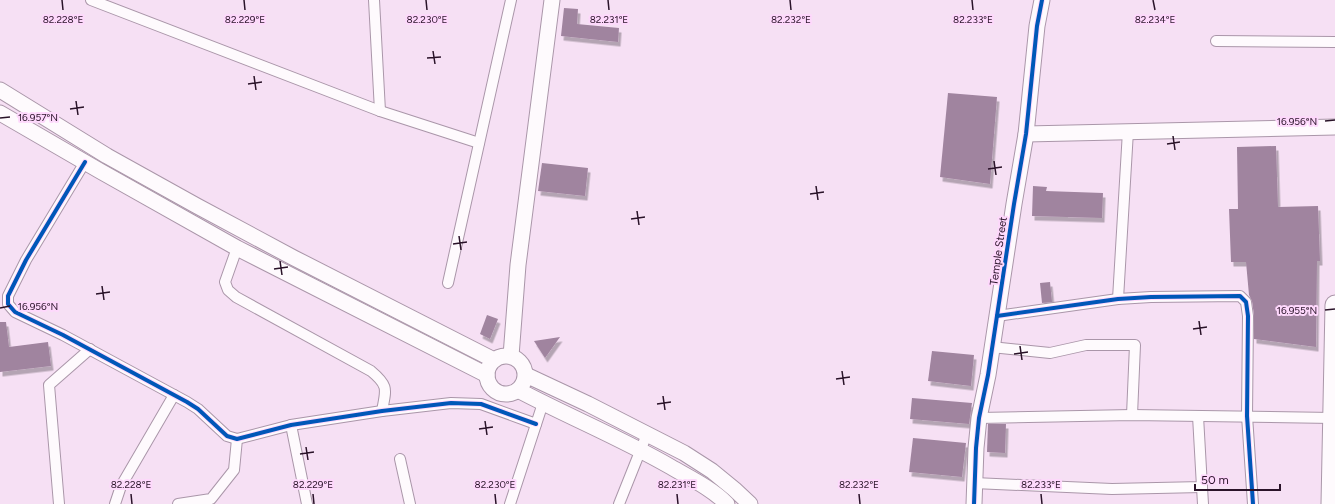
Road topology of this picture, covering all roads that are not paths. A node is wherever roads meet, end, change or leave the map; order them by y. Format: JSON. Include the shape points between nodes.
{"nodes":[{"id":1,"x":91,"y":0,"type":"edge"},
{"id":2,"x":374,"y":0,"type":"edge"},
{"id":3,"x":511,"y":0,"type":"edge"},
{"id":4,"x":552,"y":0,"type":"edge"},
{"id":5,"x":1042,"y":0,"type":"edge"},
{"id":6,"x":1216,"y":41,"type":"dead end"},
{"id":7,"x":1335,"y":42,"type":"edge"},
{"id":8,"x":0,"y":90,"type":"edge"},
{"id":9,"x":380,"y":111,"type":"junction"},
{"id":10,"x":0,"y":113,"type":"edge"},
{"id":11,"x":0,"y":123,"type":"edge"},
{"id":12,"x":18,"y":124,"type":"junction"},
{"id":13,"x":1335,"y":127,"type":"edge"},
{"id":14,"x":1128,"y":131,"type":"junction"},
{"id":15,"x":1026,"y":134,"type":"junction"},
{"id":16,"x":479,"y":143,"type":"junction"},
{"id":17,"x":108,"y":156,"type":"junction"},
{"id":18,"x":85,"y":162,"type":"junction"},
{"id":19,"x":100,"y":171,"type":"junction"},
{"id":20,"x":237,"y":248,"type":"junction"},
{"id":21,"x":448,"y":283,"type":"dead end"},
{"id":22,"x":1118,"y":299,"type":"junction"},
{"id":23,"x":1335,"y":305,"type":"edge"},
{"id":24,"x":997,"y":316,"type":"junction"},
{"id":25,"x":992,"y":346,"type":"junction"},
{"id":26,"x":90,"y":349,"type":"junction"},
{"id":27,"x":511,"y":356,"type":"junction"},
{"id":28,"x":494,"y":360,"type":"junction"},
{"id":29,"x":487,"y":375,"type":"junction"},
{"id":30,"x":526,"y":375,"type":"junction"},
{"id":31,"x":518,"y":390,"type":"junction"},
{"id":32,"x":174,"y":395,"type":"junction"},
{"id":33,"x":1334,"y":397,"type":"edge"},
{"id":34,"x":543,"y":403,"type":"junction"},
{"id":35,"x":382,"y":411,"type":"junction"},
{"id":36,"x":1132,"y":415,"type":"junction"},
{"id":37,"x":1198,"y":416,"type":"junction"},
{"id":38,"x":1247,"y":416,"type":"junction"},
{"id":39,"x":980,"y":418,"type":"junction"},
{"id":40,"x":1332,"y":418,"type":"junction"},
{"id":41,"x":536,"y":424,"type":"junction"},
{"id":42,"x":291,"y":425,"type":"junction"},
{"id":43,"x":647,"y":434,"type":"junction"},
{"id":44,"x":237,"y":439,"type":"junction"},
{"id":45,"x":642,"y":450,"type":"junction"},
{"id":46,"x":400,"y":459,"type":"dead end"},
{"id":47,"x":974,"y":483,"type":"junction"},
{"id":48,"x":1202,"y":487,"type":"junction"},
{"id":49,"x":59,"y":504,"type":"edge"},
{"id":50,"x":116,"y":504,"type":"edge"},
{"id":51,"x":178,"y":504,"type":"edge"},
{"id":52,"x":307,"y":504,"type":"edge"},
{"id":53,"x":410,"y":504,"type":"edge"},
{"id":54,"x":510,"y":504,"type":"edge"},
{"id":55,"x":620,"y":504,"type":"edge"},
{"id":56,"x":726,"y":504,"type":"edge"},
{"id":57,"x":750,"y":504,"type":"edge"},
{"id":58,"x":974,"y":504,"type":"edge"},
{"id":59,"x":1203,"y":504,"type":"edge"},
{"id":60,"x":1253,"y":504,"type":"edge"},
{"id":61,"x":1331,"y":504,"type":"edge"}],
"edges":[{"from":1,"to":9,"type":"street"},
{"from":2,"to":9,"type":"street"},
{"from":3,"to":16,"type":"street"},
{"from":4,"to":27,"type":"street","via":[[518,265]]},
{"from":5,"to":15,"type":"street","name":"Temple Street"},
{"from":6,"to":7,"type":"street"},
{"from":8,"to":17,"type":"street"},
{"from":9,"to":16,"type":"street"},
{"from":10,"to":12,"type":"street"},
{"from":11,"to":12,"type":"street"},
{"from":12,"to":18,"type":"street"},
{"from":13,"to":14,"type":"street"},
{"from":14,"to":15,"type":"street"},
{"from":14,"to":22,"type":"street"},
{"from":15,"to":24,"type":"street","name":"Temple Street"},
{"from":16,"to":21,"type":"street"},
{"from":17,"to":19,"type":"street"},
{"from":17,"to":28,"type":"street","via":[[294,258]]},
{"from":18,"to":19,"type":"street"},
{"from":18,"to":26,"type":"street","via":[[26,260],[8,296],[8,304],[15,312]]},
{"from":19,"to":20,"type":"street"},
{"from":20,"to":29,"type":"street"},
{"from":20,"to":35,"type":"street","via":[[225,282],[228,290],[236,298],[371,371],[382,380],[386,391]]},
{"from":22,"to":24,"type":"street"},
{"from":22,"to":38,"type":"street","via":[[1240,296],[1246,302],[1248,316]]},
{"from":23,"to":33,"type":"highway"},
{"from":24,"to":25,"type":"street","name":"Temple Street"},
{"from":25,"to":36,"type":"street","via":[[1050,353],[1086,345],[1135,346]]},
{"from":25,"to":39,"type":"street","name":"Temple Street"},
{"from":26,"to":32,"type":"street"},
{"from":26,"to":49,"type":"street","via":[[49,385]]},
{"from":27,"to":28,"type":"street","via":[[502,356]]},
{"from":27,"to":30,"type":"street","via":[[519,360]]},
{"from":28,"to":29,"type":"street"},
{"from":29,"to":31,"type":"street","via":[[494,390],[502,394],[511,394]]},
{"from":30,"to":31,"type":"street"},
{"from":30,"to":43,"type":"street"},
{"from":31,"to":34,"type":"street"},
{"from":32,"to":44,"type":"street","via":[[198,409],[226,436]]},
{"from":32,"to":50,"type":"street","via":[[121,486]]},
{"from":33,"to":40,"type":"highway"},
{"from":34,"to":41,"type":"street"},
{"from":34,"to":45,"type":"street"},
{"from":35,"to":41,"type":"street","via":[[451,403],[481,404]]},
{"from":35,"to":42,"type":"street"},
{"from":36,"to":37,"type":"street"},
{"from":36,"to":39,"type":"street"},
{"from":37,"to":38,"type":"street"},
{"from":37,"to":48,"type":"street"},
{"from":38,"to":40,"type":"street"},
{"from":38,"to":60,"type":"street"},
{"from":39,"to":47,"type":"street","name":"Temple Street"},
{"from":40,"to":61,"type":"highway"},
{"from":41,"to":54,"type":"street"},
{"from":42,"to":44,"type":"street"},
{"from":42,"to":52,"type":"street"},
{"from":43,"to":45,"type":"street"},
{"from":43,"to":57,"type":"street","via":[[712,471]]},
{"from":44,"to":51,"type":"street","via":[[234,470],[211,499]]},
{"from":45,"to":55,"type":"street"},
{"from":45,"to":56,"type":"street","via":[[694,480]]},
{"from":46,"to":53,"type":"street"},
{"from":47,"to":48,"type":"street","via":[[1112,489]]},
{"from":47,"to":58,"type":"street","name":"Temple Street"},
{"from":48,"to":59,"type":"street"}]}
